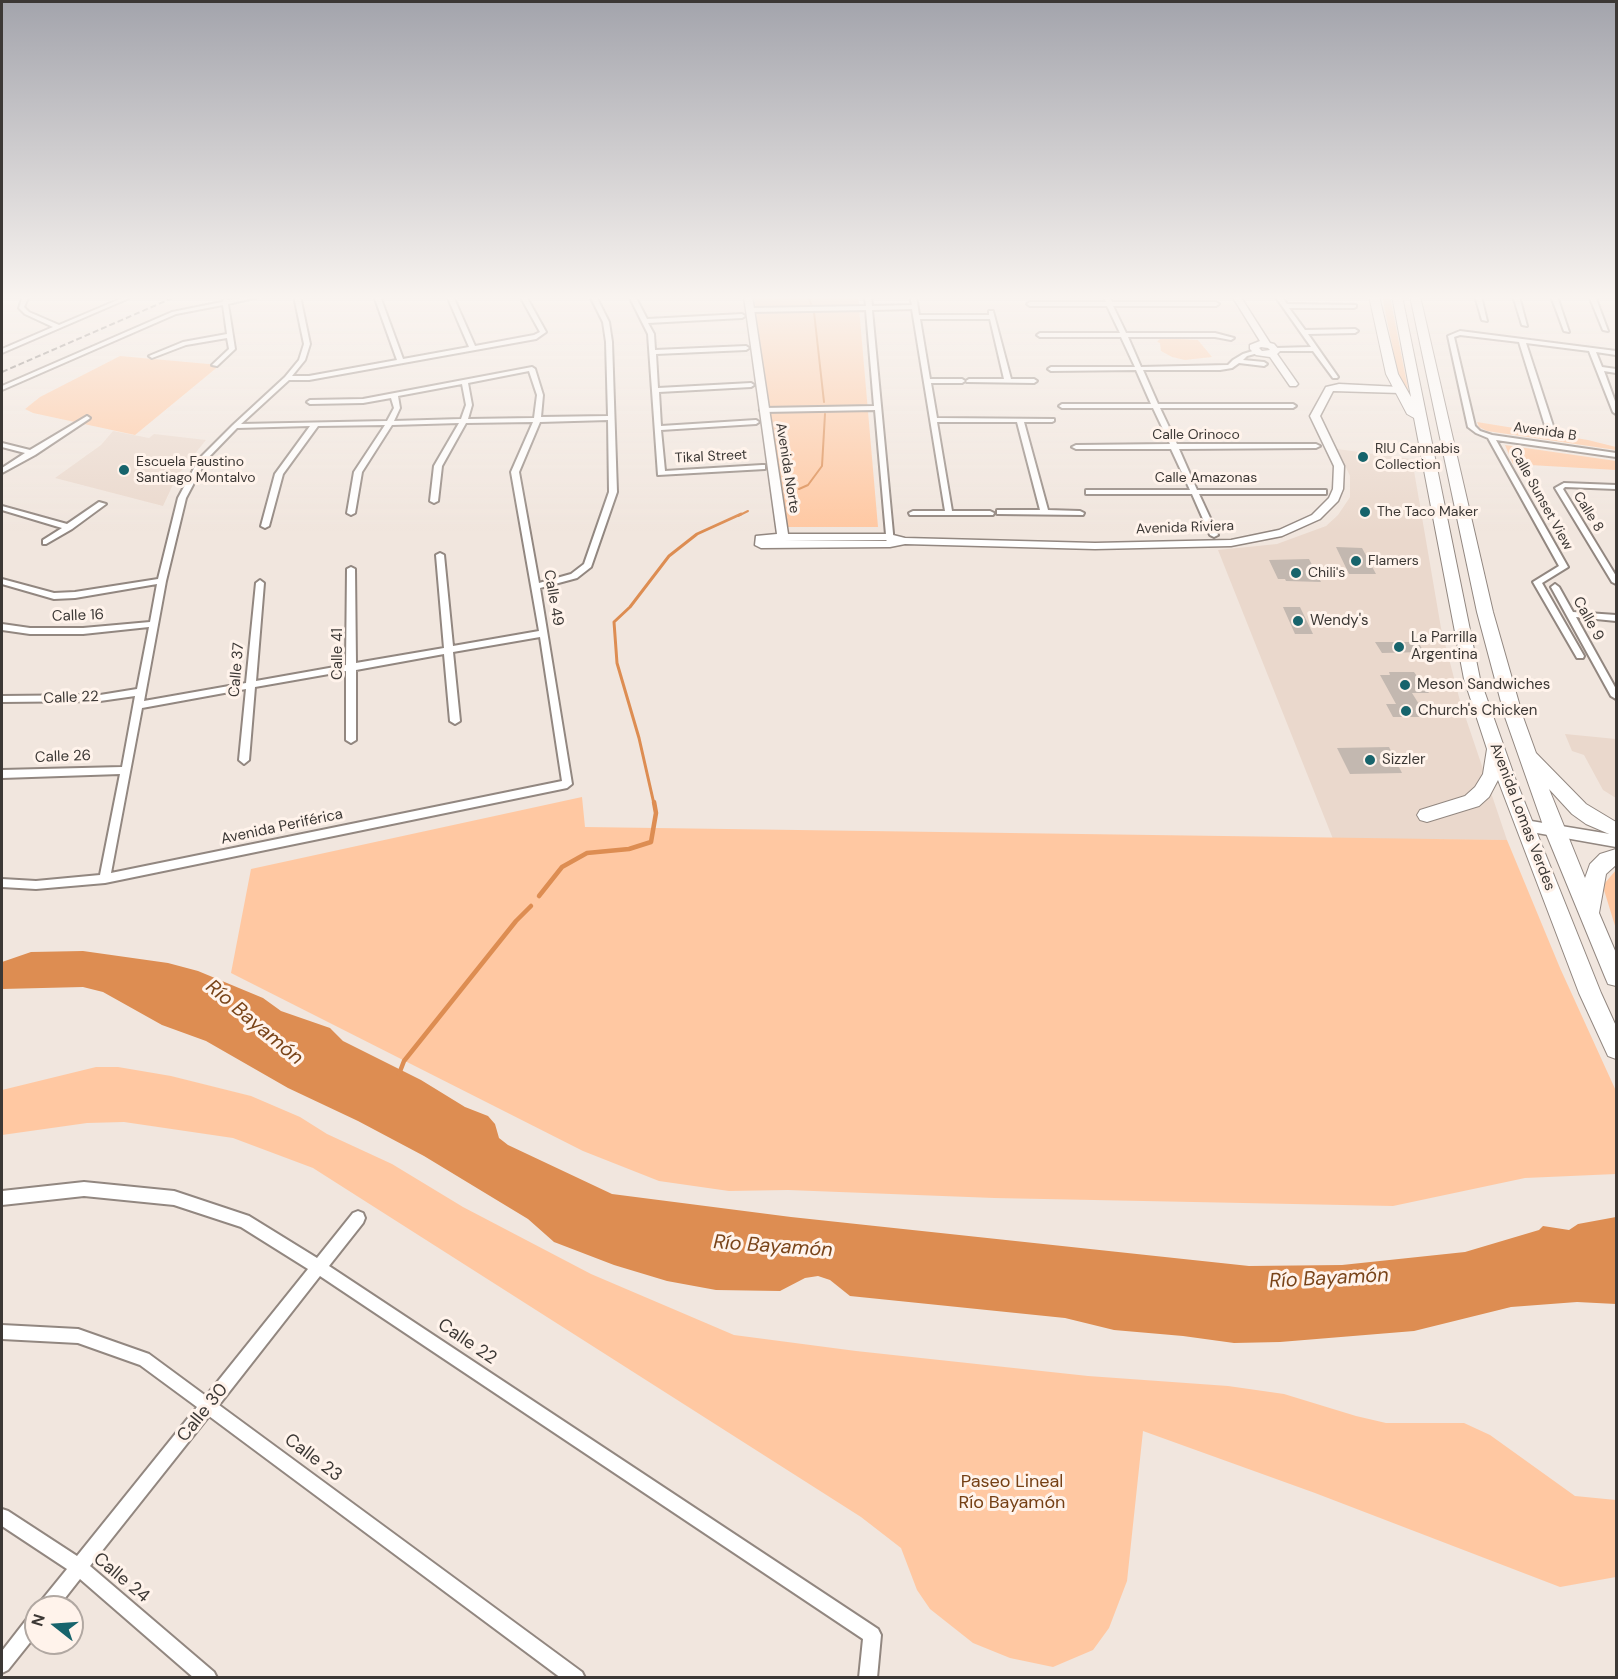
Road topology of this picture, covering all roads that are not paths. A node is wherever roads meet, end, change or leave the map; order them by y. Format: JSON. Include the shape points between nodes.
{"nodes":[{"id":1,"x":33,"y":374,"type":"edge"},
{"id":2,"x":290,"y":374,"type":"edge"},
{"id":3,"x":329,"y":374,"type":"edge"},
{"id":4,"x":504,"y":374,"type":"edge"},
{"id":5,"x":534,"y":374,"type":"edge"},
{"id":6,"x":608,"y":374,"type":"edge"},
{"id":7,"x":654,"y":374,"type":"edge"},
{"id":8,"x":757,"y":374,"type":"edge"},
{"id":9,"x":876,"y":374,"type":"edge"},
{"id":10,"x":926,"y":374,"type":"edge"},
{"id":11,"x":1006,"y":374,"type":"edge"},
{"id":12,"x":1141,"y":374,"type":"edge"},
{"id":13,"x":1288,"y":374,"type":"edge"},
{"id":14,"x":1333,"y":374,"type":"edge"},
{"id":15,"x":1392,"y":374,"type":"edge"},
{"id":16,"x":1412,"y":374,"type":"edge"},
{"id":17,"x":1432,"y":374,"type":"edge"},
{"id":18,"x":1460,"y":374,"type":"edge"},
{"id":19,"x":1533,"y":374,"type":"edge"},
{"id":20,"x":1602,"y":374,"type":"edge"},
{"id":21,"x":1335,"y":377,"type":"dead end"},
{"id":22,"x":287,"y":378,"type":"junction"},
{"id":23,"x":927,"y":381,"type":"junction"},
{"id":24,"x":1008,"y":381,"type":"junction"},
{"id":25,"x":1034,"y":381,"type":"dead end"},
{"id":26,"x":465,"y":382,"type":"junction"},
{"id":27,"x":1293,"y":384,"type":"dead end"},
{"id":28,"x":751,"y":385,"type":"dead end"},
{"id":29,"x":2,"y":388,"type":"edge"},
{"id":30,"x":655,"y":390,"type":"junction"},
{"id":31,"x":1400,"y":390,"type":"junction"},
{"id":32,"x":394,"y":395,"type":"junction"},
{"id":33,"x":1614,"y":401,"type":"edge"},
{"id":34,"x":310,"y":402,"type":"dead end"},
{"id":35,"x":1293,"y":405,"type":"dead end"},
{"id":36,"x":1062,"y":406,"type":"dead end"},
{"id":37,"x":1156,"y":406,"type":"junction"},
{"id":38,"x":879,"y":408,"type":"junction"},
{"id":39,"x":763,"y":410,"type":"junction"},
{"id":40,"x":1617,"y":412,"type":"edge"},
{"id":41,"x":87,"y":418,"type":"dead end"},
{"id":42,"x":610,"y":418,"type":"junction"},
{"id":43,"x":933,"y":420,"type":"junction"},
{"id":44,"x":1020,"y":420,"type":"junction"},
{"id":45,"x":1052,"y":420,"type":"dead end"},
{"id":46,"x":537,"y":421,"type":"junction"},
{"id":47,"x":756,"y":422,"type":"dead end"},
{"id":48,"x":463,"y":423,"type":"junction"},
{"id":49,"x":389,"y":424,"type":"junction"},
{"id":50,"x":315,"y":425,"type":"junction"},
{"id":51,"x":235,"y":426,"type":"junction"},
{"id":52,"x":658,"y":428,"type":"junction"},
{"id":53,"x":1551,"y":432,"type":"dead end"},
{"id":54,"x":1424,"y":436,"type":"junction"},
{"id":55,"x":1491,"y":436,"type":"junction"},
{"id":56,"x":2,"y":445,"type":"edge"},
{"id":57,"x":1316,"y":446,"type":"dead end"},
{"id":58,"x":1077,"y":447,"type":"dead end"},
{"id":59,"x":1174,"y":447,"type":"junction"},
{"id":60,"x":32,"y":453,"type":"junction"},
{"id":61,"x":1617,"y":455,"type":"edge"},
{"id":62,"x":762,"y":467,"type":"dead end"},
{"id":63,"x":2,"y":471,"type":"edge"},
{"id":64,"x":1616,"y":488,"type":"edge"},
{"id":65,"x":1194,"y":491,"type":"junction"},
{"id":66,"x":1089,"y":492,"type":"dead end"},
{"id":67,"x":1323,"y":492,"type":"dead end"},
{"id":68,"x":434,"y":501,"type":"dead end"},
{"id":69,"x":102,"y":504,"type":"dead end"},
{"id":70,"x":2,"y":508,"type":"edge"},
{"id":71,"x":1000,"y":512,"type":"dead end"},
{"id":72,"x":351,"y":513,"type":"dead end"},
{"id":73,"x":913,"y":513,"type":"dead end"},
{"id":74,"x":950,"y":513,"type":"junction"},
{"id":75,"x":990,"y":513,"type":"dead end"},
{"id":76,"x":1045,"y":513,"type":"junction"},
{"id":77,"x":1080,"y":513,"type":"dead end"},
{"id":78,"x":265,"y":526,"type":"dead end"},
{"id":79,"x":69,"y":527,"type":"junction"},
{"id":80,"x":1214,"y":535,"type":"dead end"},
{"id":81,"x":783,"y":538,"type":"junction"},
{"id":82,"x":890,"y":540,"type":"junction"},
{"id":83,"x":46,"y":542,"type":"dead end"},
{"id":84,"x":440,"y":555,"type":"dead end"},
{"id":85,"x":351,"y":568,"type":"dead end"},
{"id":86,"x":2,"y":581,"type":"edge"},
{"id":87,"x":162,"y":581,"type":"junction"},
{"id":88,"x":1617,"y":582,"type":"edge"},
{"id":89,"x":260,"y":583,"type":"dead end"},
{"id":90,"x":536,"y":586,"type":"junction"},
{"id":91,"x":1555,"y":587,"type":"dead end"},
{"id":92,"x":1570,"y":614,"type":"junction"},
{"id":93,"x":1617,"y":618,"type":"edge"},
{"id":94,"x":154,"y":624,"type":"junction"},
{"id":95,"x":2,"y":627,"type":"edge"},
{"id":96,"x":544,"y":633,"type":"junction"},
{"id":97,"x":448,"y":650,"type":"junction"},
{"id":98,"x":1580,"y":656,"type":"dead end"},
{"id":99,"x":351,"y":667,"type":"junction"},
{"id":100,"x":251,"y":685,"type":"junction"},
{"id":101,"x":141,"y":692,"type":"junction"},
{"id":102,"x":1617,"y":696,"type":"edge"},
{"id":103,"x":2,"y":699,"type":"edge"},
{"id":104,"x":139,"y":705,"type":"junction"},
{"id":105,"x":454,"y":721,"type":"dead end"},
{"id":106,"x":351,"y":740,"type":"dead end"},
{"id":107,"x":1496,"y":749,"type":"junction"},
{"id":108,"x":1528,"y":755,"type":"junction"},
{"id":109,"x":244,"y":760,"type":"dead end"},
{"id":110,"x":126,"y":770,"type":"junction"},
{"id":111,"x":2,"y":774,"type":"edge"},
{"id":112,"x":567,"y":784,"type":"joint"},
{"id":113,"x":1427,"y":814,"type":"dead end"},
{"id":114,"x":1525,"y":826,"type":"junction"},
{"id":115,"x":1617,"y":830,"type":"edge"},
{"id":116,"x":1555,"y":831,"type":"junction"},
{"id":117,"x":1617,"y":841,"type":"edge"},
{"id":118,"x":1617,"y":857,"type":"edge"},
{"id":119,"x":105,"y":879,"type":"junction"},
{"id":120,"x":2,"y":883,"type":"edge"},
{"id":121,"x":1590,"y":914,"type":"junction"},
{"id":122,"x":1617,"y":977,"type":"edge"},
{"id":123,"x":1617,"y":1049,"type":"edge"},
{"id":124,"x":2,"y":1198,"type":"edge"},
{"id":125,"x":358,"y":1218,"type":"dead end"},
{"id":126,"x":320,"y":1268,"type":"junction"},
{"id":127,"x":2,"y":1332,"type":"edge"},
{"id":128,"x":209,"y":1405,"type":"junction"},
{"id":129,"x":2,"y":1517,"type":"edge"},
{"id":130,"x":79,"y":1567,"type":"junction"},
{"id":131,"x":57,"y":1595,"type":"edge"},
{"id":132,"x":24,"y":1636,"type":"edge"},
{"id":133,"x":2,"y":1664,"type":"edge"},
{"id":134,"x":208,"y":1677,"type":"edge"},
{"id":135,"x":576,"y":1677,"type":"edge"},
{"id":136,"x":868,"y":1677,"type":"edge"}],
"edges":[{"from":1,"to":29,"type":"street"},
{"from":2,"to":22,"type":"street"},
{"from":3,"to":22,"type":"street"},
{"from":4,"to":26,"type":"street","name":"Calle 49"},
{"from":5,"to":46,"type":"street","name":"Calle 49","via":[[540,395]]},
{"from":6,"to":42,"type":"street"},
{"from":7,"to":30,"type":"street"},
{"from":8,"to":39,"type":"street","name":"Avenida Norte"},
{"from":9,"to":38,"type":"street"},
{"from":10,"to":23,"type":"street"},
{"from":11,"to":24,"type":"street"},
{"from":12,"to":37,"type":"street"},
{"from":13,"to":27,"type":"street"},
{"from":14,"to":21,"type":"street"},
{"from":15,"to":31,"type":"highway"},
{"from":16,"to":54,"type":"highway","name":"Avenida Lomas Verdes"},
{"from":17,"to":108,"type":"highway","name":"Avenida Lomas Verdes","via":[[1485,612]]},
{"from":18,"to":55,"type":"street","name":"Avenida B","via":[[1472,427]]},
{"from":19,"to":53,"type":"street"},
{"from":20,"to":33,"type":"street"},
{"from":22,"to":51,"type":"street"},
{"from":23,"to":24,"type":"street"},
{"from":23,"to":43,"type":"street"},
{"from":24,"to":25,"type":"street"},
{"from":26,"to":32,"type":"street"},
{"from":26,"to":48,"type":"street","via":[[469,405]]},
{"from":28,"to":30,"type":"street"},
{"from":30,"to":52,"type":"street"},
{"from":31,"to":54,"type":"highway"},
{"from":31,"to":82,"type":"street","name":"Avenida Riviera","via":[[1329,389],[1315,417],[1338,465],[1338,489],[1334,499],[1316,517],[1282,533],[1231,543],[1095,546]]},
{"from":32,"to":34,"type":"street","via":[[363,401]]},
{"from":32,"to":49,"type":"street","via":[[397,408]]},
{"from":33,"to":40,"type":"street"},
{"from":35,"to":37,"type":"street"},
{"from":36,"to":37,"type":"street"},
{"from":37,"to":59,"type":"street"},
{"from":38,"to":39,"type":"street"},
{"from":38,"to":82,"type":"street"},
{"from":39,"to":81,"type":"street","name":"Avenida Norte"},
{"from":41,"to":60,"type":"street"},
{"from":42,"to":46,"type":"street"},
{"from":42,"to":90,"type":"street","via":[[612,492],[588,565],[574,576]]},
{"from":43,"to":44,"type":"street"},
{"from":43,"to":74,"type":"street"},
{"from":44,"to":45,"type":"street"},
{"from":44,"to":76,"type":"street"},
{"from":46,"to":48,"type":"street"},
{"from":46,"to":90,"type":"street","name":"Calle 49","via":[[515,472]]},
{"from":47,"to":52,"type":"street"},
{"from":48,"to":49,"type":"street"},
{"from":48,"to":68,"type":"street","via":[[438,466]]},
{"from":49,"to":50,"type":"street"},
{"from":49,"to":72,"type":"street","via":[[358,472]]},
{"from":50,"to":51,"type":"street"},
{"from":50,"to":78,"type":"street","via":[[279,474]]},
{"from":51,"to":87,"type":"street","via":[[202,459],[182,498]]},
{"from":52,"to":62,"type":"street","name":"Tikal Street","via":[[661,473]]},
{"from":54,"to":107,"type":"highway","name":"Avenida Lomas Verdes","via":[[1467,657]]},
{"from":55,"to":61,"type":"street","name":"Avenida B"},
{"from":55,"to":98,"type":"street","name":"Calle Sunset View","via":[[1564,567],[1537,582]]},
{"from":56,"to":60,"type":"street"},
{"from":57,"to":59,"type":"street","name":"Calle Orinoco"},
{"from":58,"to":59,"type":"street","name":"Calle Orinoco"},
{"from":59,"to":65,"type":"street"},
{"from":60,"to":63,"type":"street"},
{"from":64,"to":88,"type":"street","name":"Calle 8","via":[[1560,486],[1559,490]]},
{"from":65,"to":66,"type":"street","name":"Calle Amazonas"},
{"from":65,"to":67,"type":"street","name":"Calle Amazonas"},
{"from":65,"to":80,"type":"street"},
{"from":69,"to":79,"type":"street"},
{"from":70,"to":79,"type":"street"},
{"from":71,"to":76,"type":"street"},
{"from":73,"to":74,"type":"street"},
{"from":74,"to":75,"type":"street"},
{"from":76,"to":77,"type":"street"},
{"from":79,"to":83,"type":"street"},
{"from":81,"to":82,"type":"street","name":"Avenida Riviera"},
{"from":81,"to":82,"type":"street","name":"Avenida Riviera","via":[[760,541]]},
{"from":84,"to":97,"type":"street"},
{"from":85,"to":99,"type":"street","name":"Calle 41"},
{"from":86,"to":87,"type":"street","via":[[54,596]]},
{"from":87,"to":94,"type":"street"},
{"from":89,"to":100,"type":"street","name":"Calle 37"},
{"from":90,"to":96,"type":"street","name":"Calle 49"},
{"from":91,"to":92,"type":"street","name":"Calle 9"},
{"from":92,"to":93,"type":"street"},
{"from":92,"to":102,"type":"street","name":"Calle 9"},
{"from":94,"to":95,"type":"street","name":"Calle 16","via":[[83,631]]},
{"from":94,"to":101,"type":"street"},
{"from":96,"to":97,"type":"street"},
{"from":96,"to":112,"type":"street","name":"Calle 49"},
{"from":97,"to":99,"type":"street"},
{"from":97,"to":105,"type":"street"},
{"from":99,"to":100,"type":"street"},
{"from":99,"to":106,"type":"street","name":"Calle 41"},
{"from":100,"to":104,"type":"street"},
{"from":100,"to":109,"type":"street","name":"Calle 37"},
{"from":101,"to":103,"type":"street","name":"Calle 22","via":[[100,698]]},
{"from":101,"to":104,"type":"street"},
{"from":104,"to":110,"type":"street"},
{"from":107,"to":113,"type":"highway","via":[[1492,774],[1482,792],[1455,808]]},
{"from":107,"to":114,"type":"highway","name":"Avenida Lomas Verdes"},
{"from":108,"to":115,"type":"highway","via":[[1579,808]]},
{"from":108,"to":116,"type":"highway","name":"Avenida Lomas Verdes"},
{"from":110,"to":111,"type":"street","name":"Calle 26"},
{"from":110,"to":119,"type":"street"},
{"from":112,"to":119,"type":"street","name":"Avenida Periférica"},
{"from":114,"to":116,"type":"street"},
{"from":114,"to":123,"type":"highway","name":"Avenida Lomas Verdes","via":[[1590,993]]},
{"from":116,"to":117,"type":"street"},
{"from":116,"to":121,"type":"highway","name":"Avenida Lomas Verdes"},
{"from":118,"to":121,"type":"highway","via":[[1607,860],[1598,870]]},
{"from":119,"to":120,"type":"street","name":"Avenida Periférica","via":[[36,885]]},
{"from":121,"to":122,"type":"highway","name":"Avenida Lomas Verdes"},
{"from":124,"to":126,"type":"street","name":"Calle 22","via":[[84,1189],[174,1198],[244,1221]]},
{"from":125,"to":126,"type":"street","name":"Calle 30"},
{"from":126,"to":128,"type":"street","name":"Calle 30"},
{"from":126,"to":136,"type":"street","name":"Calle 22","via":[[872,1635]]},
{"from":127,"to":128,"type":"street","name":"Calle 23","via":[[78,1336],[144,1359]]},
{"from":128,"to":130,"type":"street","name":"Calle 30"},
{"from":128,"to":135,"type":"street","name":"Calle 23"},
{"from":129,"to":130,"type":"street","name":"Calle 24"},
{"from":130,"to":131,"type":"street","name":"Calle 30"},
{"from":130,"to":134,"type":"street","name":"Calle 24"},
{"from":132,"to":133,"type":"street"}]}
